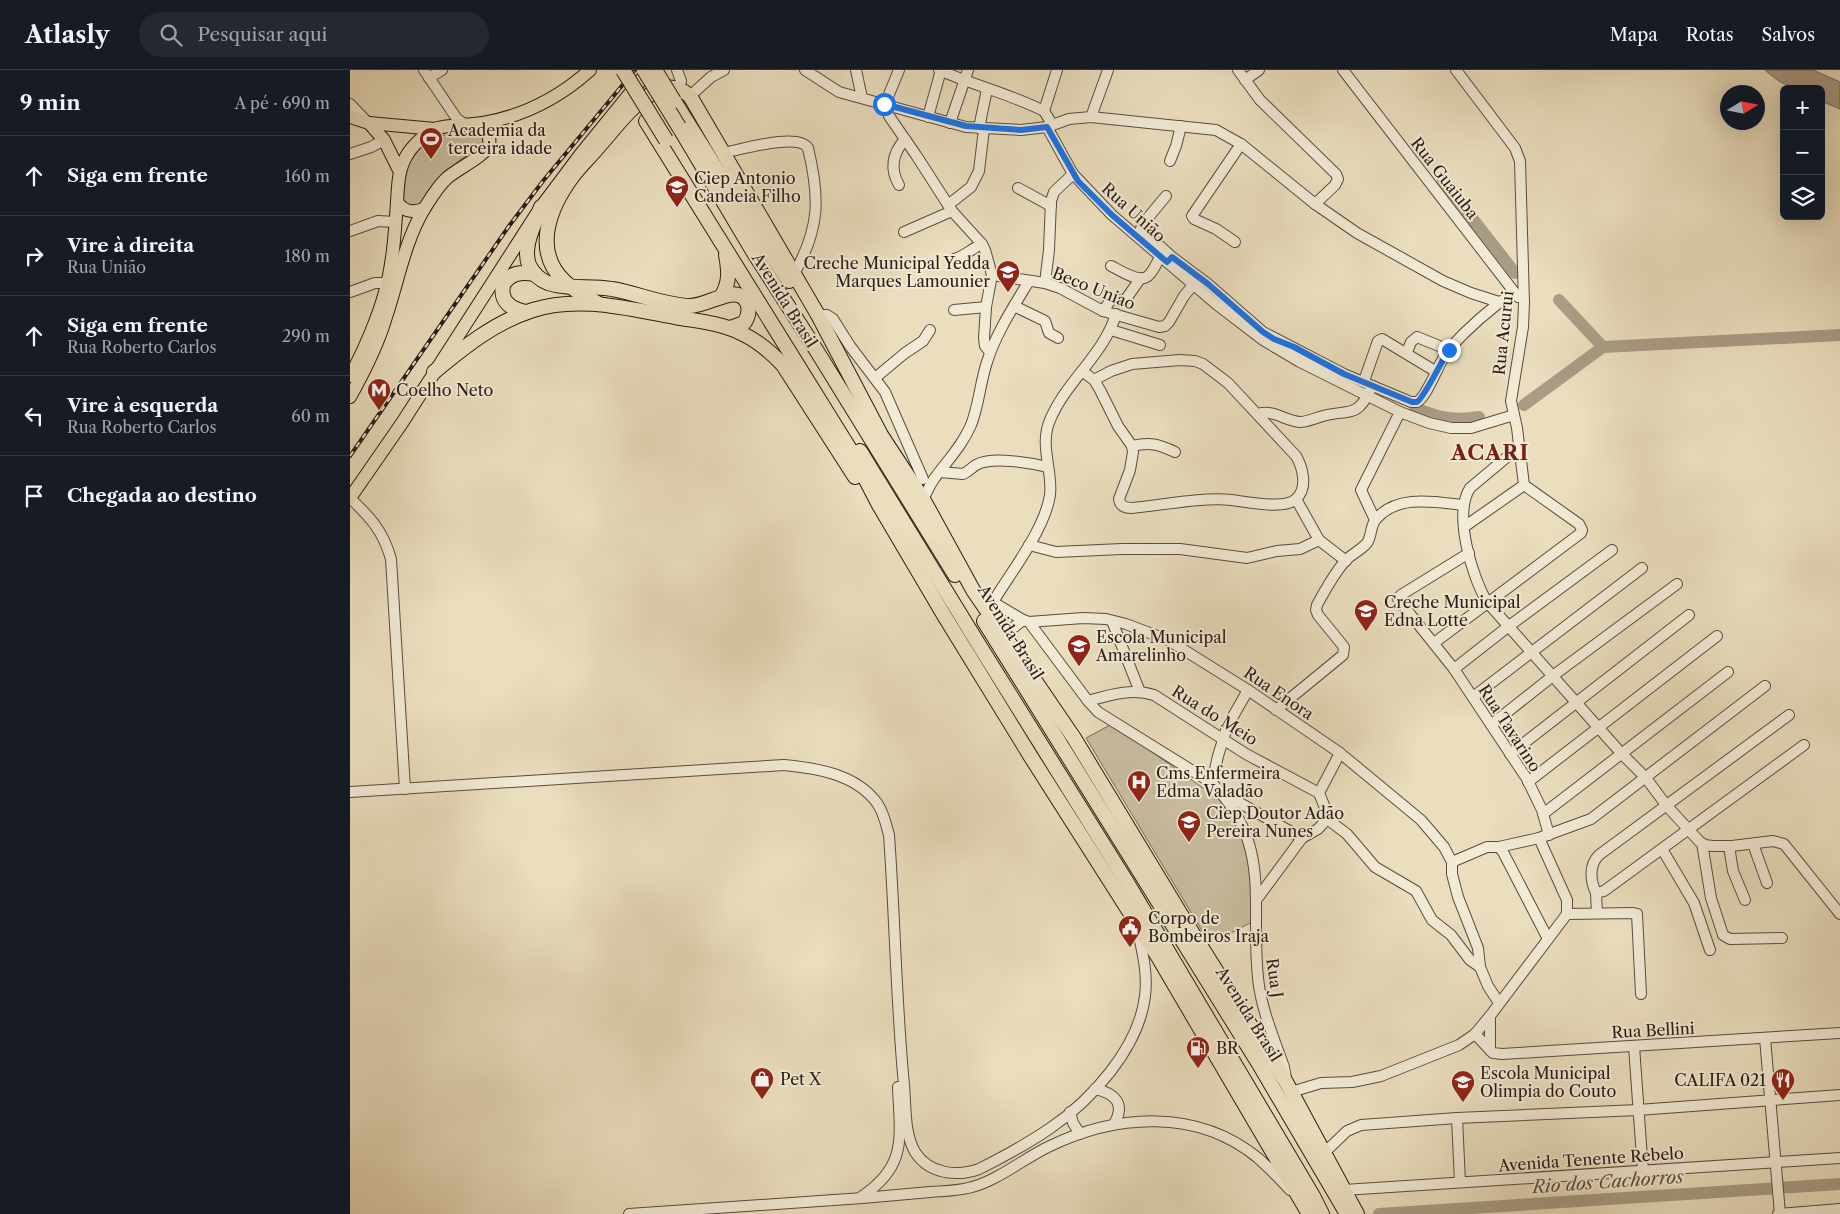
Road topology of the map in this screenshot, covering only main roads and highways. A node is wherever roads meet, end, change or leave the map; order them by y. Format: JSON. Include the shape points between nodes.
{"nodes":[{"id":1,"x":590,"y":70,"type":"edge"},
{"id":2,"x":614,"y":70,"type":"edge"},
{"id":3,"x":623,"y":70,"type":"edge"},
{"id":4,"x":644,"y":70,"type":"edge"},
{"id":5,"x":649,"y":70,"type":"edge"},
{"id":6,"x":655,"y":70,"type":"edge"},
{"id":7,"x":663,"y":70,"type":"edge"},
{"id":8,"x":679,"y":93,"type":"junction"},
{"id":9,"x":350,"y":117,"type":"edge"},
{"id":10,"x":369,"y":123,"type":"junction"},
{"id":11,"x":483,"y":123,"type":"junction"},
{"id":12,"x":435,"y":129,"type":"junction"},
{"id":13,"x":400,"y":172,"type":"junction"},
{"id":14,"x":397,"y":202,"type":"junction"},
{"id":15,"x":541,"y":207,"type":"junction"},
{"id":16,"x":424,"y":209,"type":"junction"},
{"id":17,"x":726,"y":251,"type":"junction"},
{"id":18,"x":535,"y":274,"type":"junction"},
{"id":19,"x":572,"y":287,"type":"junction"},
{"id":20,"x":721,"y":297,"type":"junction"},
{"id":21,"x":599,"y":304,"type":"junction"},
{"id":22,"x":526,"y":312,"type":"junction"},
{"id":23,"x":730,"y":328,"type":"junction"},
{"id":24,"x":810,"y":340,"type":"junction"},
{"id":25,"x":836,"y":352,"type":"junction"},
{"id":26,"x":434,"y":372,"type":"junction"},
{"id":27,"x":351,"y":373,"type":"edge"},
{"id":28,"x":350,"y":397,"type":"edge"},
{"id":29,"x":882,"y":435,"type":"junction"},
{"id":30,"x":868,"y":463,"type":"junction"},
{"id":31,"x":350,"y":498,"type":"edge"},
{"id":32,"x":907,"y":551,"type":"junction"},
{"id":33,"x":931,"y":592,"type":"junction"},
{"id":34,"x":1053,"y":792,"type":"junction"},
{"id":35,"x":1162,"y":942,"type":"junction"},
{"id":36,"x":1309,"y":1214,"type":"edge"},
{"id":37,"x":1322,"y":1214,"type":"edge"},
{"id":38,"x":1347,"y":1214,"type":"edge"},
{"id":39,"x":1357,"y":1214,"type":"edge"}],
"edges":[{"from":1,"to":11,"type":"main road","via":[[568,88],[534,108]]},
{"from":2,"to":17,"type":"highway","name":"Avenida Brasil"},
{"from":3,"to":30,"type":"highway","name":"Avenida Brasil","bridge":true,"via":[[770,311]]},
{"from":4,"to":24,"type":"highway","name":"Avenida Brasil","bridge":true},
{"from":5,"to":15,"type":"main road"},
{"from":6,"to":8,"type":"highway","name":"Avenida Brasil","bridge":true},
{"from":7,"to":8,"type":"highway","via":[[667,82]]},
{"from":8,"to":19,"type":"highway","via":[[664,88],[651,94],[630,112],[572,177],[552,212],[546,237],[548,256],[556,271]]},
{"from":8,"to":25,"type":"highway","name":"Avenida Brasil","via":[[751,224]]},
{"from":8,"to":25,"type":"highway","name":"Avenida Brasil","via":[[723,154],[818,315]]},
{"from":9,"to":10,"type":"main road"},
{"from":10,"to":12,"type":"main road"},
{"from":10,"to":13,"type":"main road","via":[[384,140]]},
{"from":11,"to":12,"type":"main road"},
{"from":11,"to":16,"type":"main road","via":[[489,140],[487,149],[445,180]]},
{"from":12,"to":13,"type":"main road","via":[[412,147]]},
{"from":13,"to":14,"type":"main road"},
{"from":14,"to":16,"type":"main road","via":[[406,210]]},
{"from":14,"to":27,"type":"main road","via":[[387,283]]},
{"from":15,"to":18,"type":"highway","via":[[527,251]]},
{"from":15,"to":26,"type":"main road"},
{"from":16,"to":28,"type":"main road","via":[[400,264],[379,340]]},
{"from":17,"to":20,"type":"highway","via":[[728,280]]},
{"from":17,"to":32,"type":"highway","name":"Avenida Brasil","via":[[851,451]]},
{"from":18,"to":19,"type":"highway","via":[[547,283]]},
{"from":18,"to":22,"type":"highway","via":[[513,275],[503,285],[503,296],[509,306]]},
{"from":19,"to":20,"type":"highway","via":[[635,293],[692,306]]},
{"from":19,"to":21,"type":"highway"},
{"from":20,"to":23,"type":"highway","via":[[742,296],[749,310],[744,323]]},
{"from":21,"to":22,"type":"highway","via":[[555,305]]},
{"from":21,"to":23,"type":"highway","name":"Avenida Brasil"},
{"from":22,"to":26,"type":"highway","via":[[468,343]]},
{"from":23,"to":32,"type":"highway","name":"Avenida Brasil","via":[[751,338],[783,365],[892,537]]},
{"from":24,"to":29,"type":"highway"},
{"from":24,"to":38,"type":"highway","name":"Avenida Brasil","via":[[1259,1064]]},
{"from":25,"to":29,"type":"highway","name":"Avenida Brasil"},
{"from":26,"to":31,"type":"main road"},
{"from":29,"to":39,"type":"highway","name":"Avenida Brasil","via":[[922,479],[923,499],[973,590],[1070,732],[1288,1087]]},
{"from":30,"to":33,"type":"highway","via":[[873,481]]},
{"from":30,"to":35,"type":"highway","name":"Avenida Brasil"},
{"from":32,"to":33,"type":"highway","name":"Avenida Brasil"},
{"from":33,"to":34,"type":"highway","name":"Avenida Brasil"},
{"from":34,"to":35,"type":"highway","via":[[1076,815]]},
{"from":34,"to":36,"type":"highway","name":"Avenida Brasil","via":[[1190,1009]]},
{"from":35,"to":37,"type":"highway","name":"Avenida Brasil"}]}
